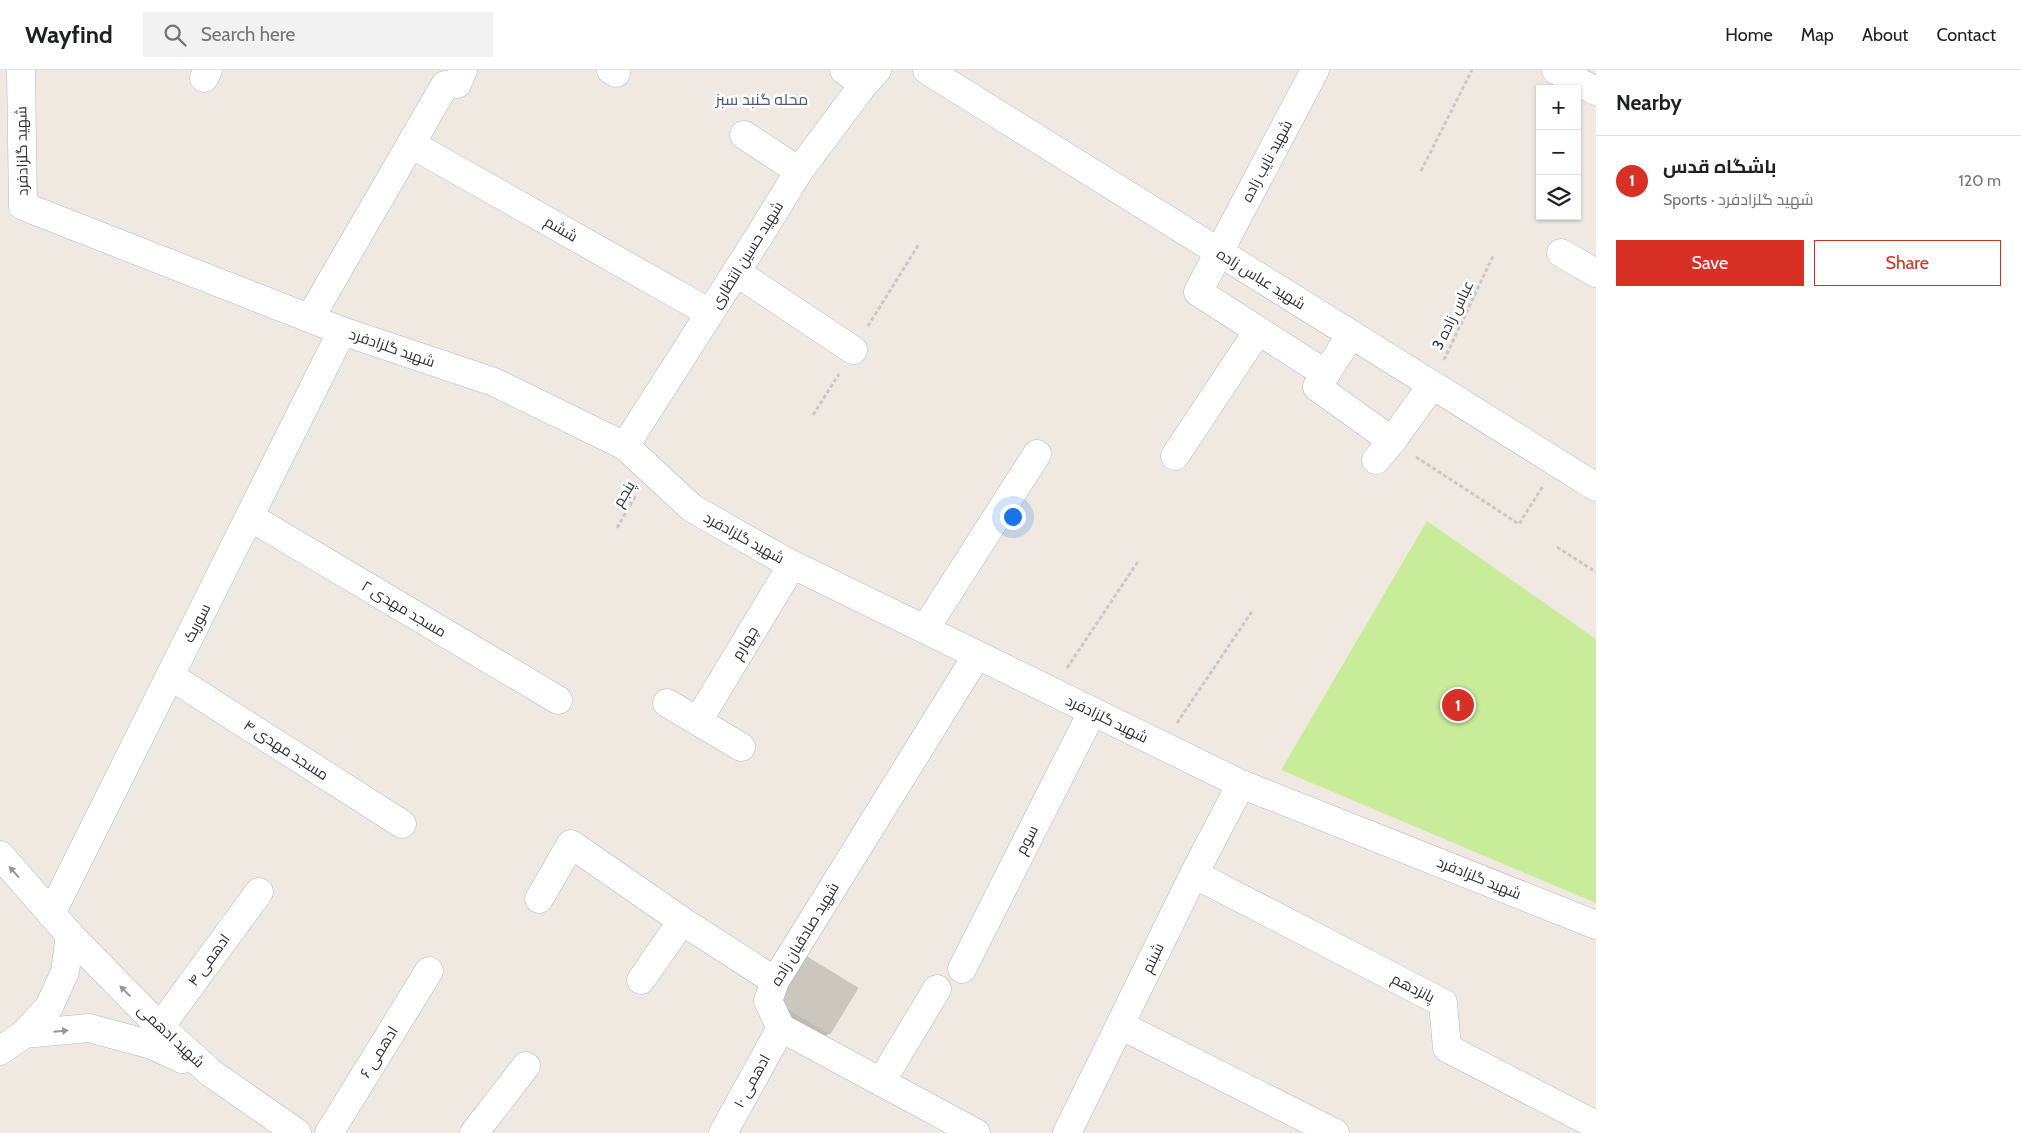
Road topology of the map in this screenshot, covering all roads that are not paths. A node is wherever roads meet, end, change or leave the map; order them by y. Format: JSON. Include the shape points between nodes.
{"nodes":[{"id":1,"x":21,"y":70,"type":"edge"},
{"id":2,"x":927,"y":70,"type":"edge"},
{"id":3,"x":1315,"y":70,"type":"edge"},
{"id":4,"x":1556,"y":70,"type":"edge"},
{"id":5,"x":862,"y":75,"type":"edge"},
{"id":6,"x":455,"y":80,"type":"edge"},
{"id":7,"x":1596,"y":91,"type":"edge"},
{"id":8,"x":744,"y":135,"type":"dead end"},
{"id":9,"x":411,"y":144,"type":"junction"},
{"id":10,"x":799,"y":171,"type":"junction"},
{"id":11,"x":1218,"y":252,"type":"junction"},
{"id":12,"x":1561,"y":253,"type":"dead end"},
{"id":13,"x":736,"y":272,"type":"junction"},
{"id":14,"x":1596,"y":274,"type":"edge"},
{"id":15,"x":710,"y":313,"type":"junction"},
{"id":16,"x":310,"y":318,"type":"junction"},
{"id":17,"x":342,"y":331,"type":"junction"},
{"id":18,"x":1258,"y":331,"type":"junction"},
{"id":19,"x":1351,"y":335,"type":"junction"},
{"id":20,"x":853,"y":350,"type":"dead end"},
{"id":21,"x":1326,"y":374,"type":"junction"},
{"id":22,"x":1432,"y":385,"type":"junction"},
{"id":23,"x":624,"y":446,"type":"junction"},
{"id":24,"x":1037,"y":454,"type":"dead end"},
{"id":25,"x":1176,"y":456,"type":"dead end"},
{"id":26,"x":1596,"y":487,"type":"edge"},
{"id":27,"x":250,"y":517,"type":"junction"},
{"id":28,"x":792,"y":564,"type":"junction"},
{"id":29,"x":924,"y":629,"type":"junction"},
{"id":30,"x":977,"y":655,"type":"junction"},
{"id":31,"x":170,"y":676,"type":"junction"},
{"id":32,"x":558,"y":700,"type":"dead end"},
{"id":33,"x":667,"y":703,"type":"dead end"},
{"id":34,"x":1092,"y":712,"type":"junction"},
{"id":35,"x":698,"y":721,"type":"junction"},
{"id":36,"x":741,"y":747,"type":"dead end"},
{"id":37,"x":1241,"y":784,"type":"junction"},
{"id":38,"x":402,"y":824,"type":"dead end"},
{"id":39,"x":0,"y":855,"type":"edge"},
{"id":40,"x":1194,"y":874,"type":"junction"},
{"id":41,"x":259,"y":892,"type":"dead end"},
{"id":42,"x":539,"y":899,"type":"dead end"},
{"id":43,"x":51,"y":914,"type":"junction"},
{"id":44,"x":682,"y":921,"type":"junction"},
{"id":45,"x":1596,"y":925,"type":"edge"},
{"id":46,"x":70,"y":935,"type":"junction"},
{"id":47,"x":962,"y":969,"type":"dead end"},
{"id":48,"x":429,"y":971,"type":"dead end"},
{"id":49,"x":641,"y":980,"type":"dead end"},
{"id":50,"x":775,"y":981,"type":"junction"},
{"id":51,"x":937,"y":988,"type":"dead end"},
{"id":52,"x":1120,"y":1025,"type":"junction"},
{"id":53,"x":160,"y":1027,"type":"junction"},
{"id":54,"x":781,"y":1028,"type":"junction"},
{"id":55,"x":24,"y":1034,"type":"junction"},
{"id":56,"x":0,"y":1051,"type":"edge"},
{"id":57,"x":526,"y":1066,"type":"dead end"},
{"id":58,"x":211,"y":1073,"type":"junction"},
{"id":59,"x":881,"y":1082,"type":"junction"},
{"id":60,"x":1596,"y":1125,"type":"edge"},
{"id":61,"x":285,"y":1130,"type":"edge"},
{"id":62,"x":329,"y":1133,"type":"edge"},
{"id":63,"x":474,"y":1133,"type":"edge"},
{"id":64,"x":724,"y":1133,"type":"edge"},
{"id":65,"x":976,"y":1133,"type":"edge"},
{"id":66,"x":1066,"y":1133,"type":"edge"},
{"id":67,"x":1334,"y":1133,"type":"edge"}],
"edges":[{"from":1,"to":16,"type":"street","name":"شهید گلزادفرد","via":[[23,206]]},
{"from":2,"to":11,"type":"street","name":"شهید عباس زاده"},
{"from":3,"to":11,"type":"street","name":"شهید نایب زاده"},
{"from":4,"to":7,"type":"street"},
{"from":5,"to":10,"type":"street","name":"شهید حسین انتظاری"},
{"from":6,"to":9,"type":"street"},
{"from":8,"to":10,"type":"street"},
{"from":9,"to":15,"type":"street","name":"ششم"},
{"from":9,"to":16,"type":"street"},
{"from":10,"to":13,"type":"street","name":"شهید حسین انتظاری"},
{"from":11,"to":18,"type":"street","name":"شهید نایب زاده","via":[[1198,292]]},
{"from":11,"to":19,"type":"street","name":"شهید عباس زاده"},
{"from":12,"to":14,"type":"street"},
{"from":13,"to":15,"type":"street","name":"شهید حسین انتظاری"},
{"from":13,"to":20,"type":"street"},
{"from":15,"to":23,"type":"street","name":"شهید حسین انتظاری"},
{"from":16,"to":17,"type":"street","name":"شهید گلزادفرد"},
{"from":17,"to":23,"type":"street","name":"شهید گلزادفرد","via":[[494,382]]},
{"from":17,"to":27,"type":"street","name":"سوریک"},
{"from":18,"to":21,"type":"street"},
{"from":18,"to":25,"type":"street"},
{"from":19,"to":21,"type":"street"},
{"from":19,"to":22,"type":"street","name":"شهید عباس زاده"},
{"from":21,"to":22,"type":"street","via":[[1317,387],[1384,451]]},
{"from":22,"to":26,"type":"street","name":"شهید عباس زاده"},
{"from":23,"to":28,"type":"street","name":"شهید گلزادفرد","via":[[692,508]]},
{"from":24,"to":29,"type":"street"},
{"from":27,"to":31,"type":"street","name":"سوریک"},
{"from":27,"to":32,"type":"street","name":"مسجد مهدی ۲"},
{"from":28,"to":29,"type":"street","name":"شهید گلزادفرد"},
{"from":28,"to":35,"type":"street","name":"چهارم"},
{"from":29,"to":30,"type":"street","name":"شهید گلزادفرد"},
{"from":30,"to":34,"type":"street","name":"شهید گلزادفرد"},
{"from":30,"to":50,"type":"street","name":"شهید صادقیان زاده"},
{"from":31,"to":38,"type":"street","name":"مسجد مهدی ۴"},
{"from":31,"to":43,"type":"street","name":"سوریک"},
{"from":33,"to":35,"type":"street"},
{"from":34,"to":37,"type":"street","name":"شهید گلزادفرد"},
{"from":34,"to":47,"type":"street","name":"سوم"},
{"from":35,"to":36,"type":"street"},
{"from":37,"to":40,"type":"street","name":"شبنم"},
{"from":37,"to":45,"type":"street","name":"شهید گلزادفرد"},
{"from":43,"to":39,"type":"street","name":"شهید ادهمی","one_way":true},
{"from":40,"to":52,"type":"street","name":"شبنم"},
{"from":40,"to":60,"type":"street","name":"پانزدهم","via":[[1443,1003],[1447,1048]]},
{"from":41,"to":53,"type":"street","name":"ادهمی ۴"},
{"from":42,"to":44,"type":"street","via":[[571,844]]},
{"from":43,"to":46,"type":"street","name":"شهید ادهمی"},
{"from":44,"to":49,"type":"street"},
{"from":44,"to":50,"type":"street"},
{"from":53,"to":46,"type":"street","name":"شهید ادهمی","one_way":true},
{"from":46,"to":55,"type":"street","via":[[65,972],[57,990],[49,1006]]},
{"from":48,"to":62,"type":"street","name":"ادهمی ۶"},
{"from":50,"to":54,"type":"street","name":"شهید صادقیان زاده","via":[[768,1001]]},
{"from":51,"to":59,"type":"street"},
{"from":52,"to":66,"type":"street","name":"شبنم"},
{"from":52,"to":67,"type":"street"},
{"from":53,"to":58,"type":"street","name":"شهید ادهمی"},
{"from":54,"to":59,"type":"street"},
{"from":54,"to":64,"type":"street","name":"ادهمی ۱۰"},
{"from":55,"to":56,"type":"street"},
{"from":55,"to":58,"type":"street","name":"شهید ادهمی","one_way":true,"via":[[89,1028],[152,1045]]},
{"from":57,"to":63,"type":"street"},
{"from":58,"to":61,"type":"street"},
{"from":59,"to":65,"type":"street"}]}
